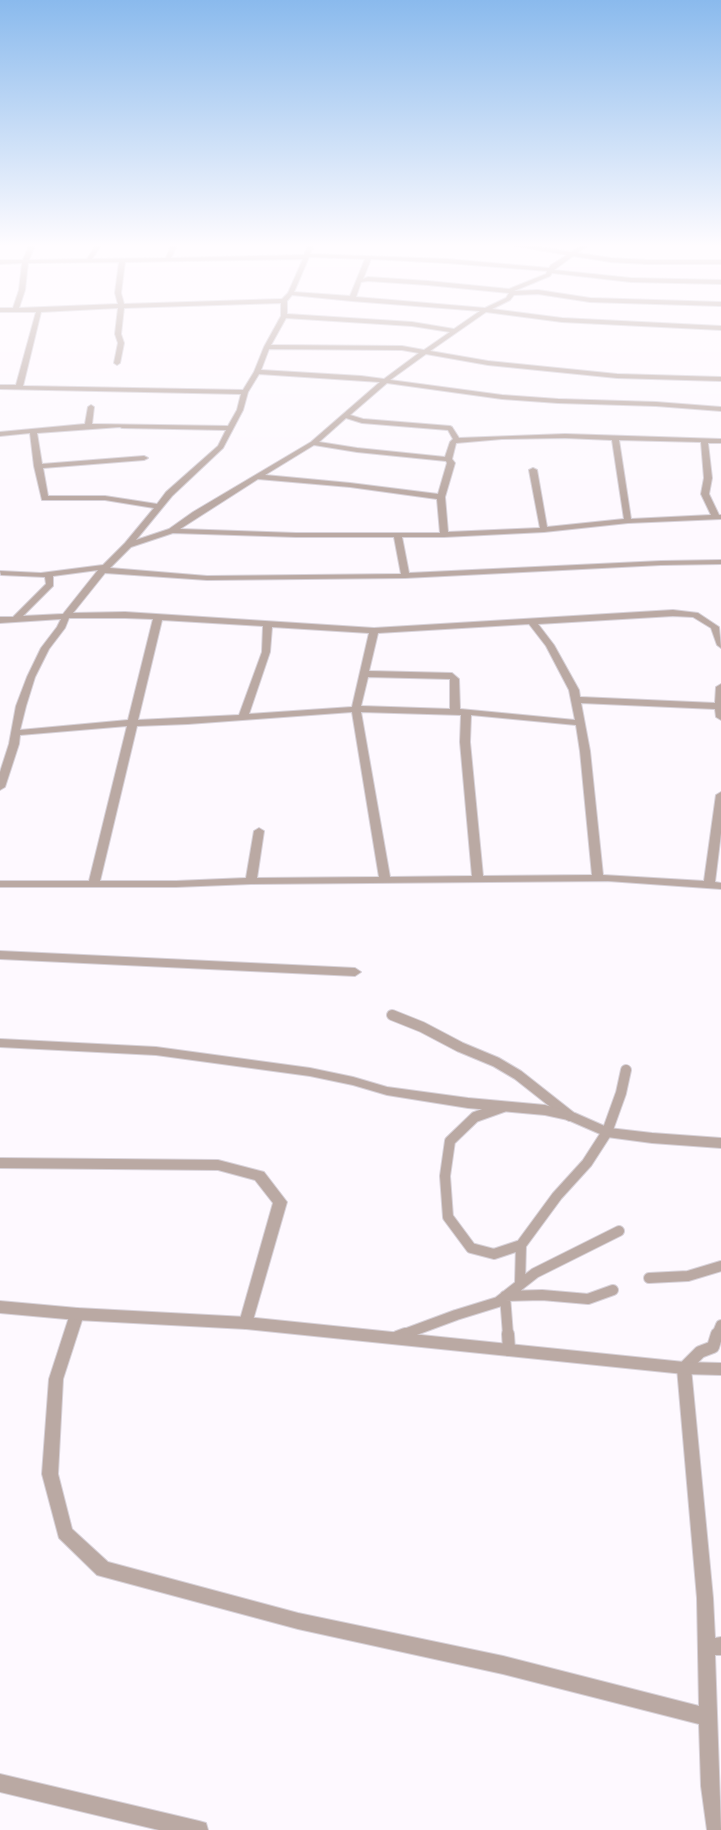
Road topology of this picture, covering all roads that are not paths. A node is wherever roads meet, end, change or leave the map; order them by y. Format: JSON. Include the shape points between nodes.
{"nodes":[{"id":1,"x":34,"y":330,"type":"edge"},
{"id":2,"x":118,"y":330,"type":"edge"},
{"id":3,"x":276,"y":330,"type":"edge"},
{"id":4,"x":456,"y":330,"type":"edge"},
{"id":5,"x":267,"y":347,"type":"junction"},
{"id":6,"x":426,"y":351,"type":"junction"},
{"id":7,"x":117,"y":363,"type":"dead end"},
{"id":8,"x":257,"y":372,"type":"junction"},
{"id":9,"x":721,"y":379,"type":"edge"},
{"id":10,"x":384,"y":380,"type":"junction"},
{"id":11,"x":0,"y":388,"type":"edge"},
{"id":12,"x":19,"y":388,"type":"junction"},
{"id":13,"x":245,"y":392,"type":"junction"},
{"id":14,"x":91,"y":407,"type":"dead end"},
{"id":15,"x":721,"y":409,"type":"edge"},
{"id":16,"x":346,"y":416,"type":"junction"},
{"id":17,"x":88,"y":426,"type":"junction"},
{"id":18,"x":231,"y":428,"type":"junction"},
{"id":19,"x":33,"y":430,"type":"junction"},
{"id":20,"x":0,"y":434,"type":"edge"},
{"id":21,"x":615,"y":437,"type":"junction"},
{"id":22,"x":456,"y":440,"type":"junction"},
{"id":23,"x":704,"y":441,"type":"junction"},
{"id":24,"x":721,"y":442,"type":"edge"},
{"id":25,"x":313,"y":443,"type":"junction"},
{"id":26,"x":144,"y":458,"type":"dead end"},
{"id":27,"x":448,"y":459,"type":"junction"},
{"id":28,"x":38,"y":466,"type":"junction"},
{"id":29,"x":533,"y":470,"type":"dead end"},
{"id":30,"x":257,"y":477,"type":"junction"},
{"id":31,"x":441,"y":497,"type":"junction"},
{"id":32,"x":159,"y":506,"type":"junction"},
{"id":33,"x":719,"y":517,"type":"edge"},
{"id":34,"x":628,"y":521,"type":"junction"},
{"id":35,"x":544,"y":530,"type":"junction"},
{"id":36,"x":172,"y":531,"type":"junction"},
{"id":37,"x":444,"y":535,"type":"junction"},
{"id":38,"x":398,"y":536,"type":"junction"},
{"id":39,"x":128,"y":545,"type":"junction"},
{"id":40,"x":721,"y":562,"type":"edge"},
{"id":41,"x":105,"y":568,"type":"junction"},
{"id":42,"x":1,"y":573,"type":"dead end"},
{"id":43,"x":49,"y":574,"type":"junction"},
{"id":44,"x":405,"y":576,"type":"junction"},
{"id":45,"x":66,"y":616,"type":"junction"},
{"id":46,"x":158,"y":617,"type":"junction"},
{"id":47,"x":0,"y":620,"type":"edge"},
{"id":48,"x":15,"y":620,"type":"junction"},
{"id":49,"x":532,"y":622,"type":"junction"},
{"id":50,"x":268,"y":623,"type":"junction"},
{"id":51,"x":374,"y":630,"type":"junction"},
{"id":52,"x":721,"y":645,"type":"edge"},
{"id":53,"x":364,"y":674,"type":"junction"},
{"id":54,"x":721,"y":687,"type":"edge"},
{"id":55,"x":575,"y":700,"type":"junction"},
{"id":56,"x":720,"y":706,"type":"edge"},
{"id":57,"x":356,"y":709,"type":"junction"},
{"id":58,"x":455,"y":712,"type":"junction"},
{"id":59,"x":466,"y":712,"type":"junction"},
{"id":60,"x":244,"y":717,"type":"junction"},
{"id":61,"x":721,"y":717,"type":"edge"},
{"id":62,"x":132,"y":722,"type":"junction"},
{"id":63,"x":580,"y":723,"type":"junction"},
{"id":64,"x":15,"y":732,"type":"junction"},
{"id":65,"x":1,"y":783,"type":"edge"},
{"id":66,"x":721,"y":795,"type":"edge"},
{"id":67,"x":258,"y":831,"type":"dead end"},
{"id":68,"x":598,"y":878,"type":"junction"},
{"id":69,"x":478,"y":879,"type":"junction"},
{"id":70,"x":385,"y":880,"type":"junction"},
{"id":71,"x":251,"y":881,"type":"junction"},
{"id":72,"x":0,"y":884,"type":"edge"},
{"id":73,"x":94,"y":884,"type":"junction"},
{"id":74,"x":709,"y":884,"type":"junction"},
{"id":75,"x":721,"y":886,"type":"edge"},
{"id":76,"x":0,"y":956,"type":"edge"},
{"id":77,"x":355,"y":972,"type":"dead end"},
{"id":78,"x":392,"y":1015,"type":"dead end"},
{"id":79,"x":0,"y":1043,"type":"edge"},
{"id":80,"x":626,"y":1070,"type":"dead end"},
{"id":81,"x":505,"y":1106,"type":"junction"},
{"id":82,"x":571,"y":1116,"type":"junction"},
{"id":83,"x":607,"y":1132,"type":"junction"},
{"id":84,"x":721,"y":1143,"type":"edge"},
{"id":85,"x":0,"y":1163,"type":"edge"},
{"id":86,"x":618,"y":1231,"type":"dead end"},
{"id":87,"x":521,"y":1245,"type":"junction"},
{"id":88,"x":721,"y":1266,"type":"edge"},
{"id":89,"x":649,"y":1278,"type":"dead end"},
{"id":90,"x":520,"y":1284,"type":"junction"},
{"id":91,"x":613,"y":1290,"type":"dead end"},
{"id":92,"x":505,"y":1296,"type":"junction"},
{"id":93,"x":0,"y":1307,"type":"edge"},
{"id":94,"x":77,"y":1314,"type":"junction"},
{"id":95,"x":246,"y":1323,"type":"junction"},
{"id":96,"x":721,"y":1325,"type":"edge"},
{"id":97,"x":395,"y":1338,"type":"junction"},
{"id":98,"x":509,"y":1350,"type":"junction"},
{"id":99,"x":684,"y":1368,"type":"junction"},
{"id":100,"x":721,"y":1369,"type":"edge"},
{"id":101,"x":714,"y":1647,"type":"edge"},
{"id":102,"x":708,"y":1716,"type":"junction"},
{"id":103,"x":0,"y":1783,"type":"edge"},
{"id":104,"x":199,"y":1830,"type":"edge"},
{"id":105,"x":716,"y":1830,"type":"edge"}],
"edges":[{"from":1,"to":12,"type":"street"},
{"from":2,"to":7,"type":"street","via":[[121,343]]},
{"from":3,"to":5,"type":"street"},
{"from":4,"to":6,"type":"street"},
{"from":5,"to":6,"type":"street","via":[[402,348]]},
{"from":5,"to":8,"type":"street"},
{"from":6,"to":9,"type":"street","via":[[488,363],[610,375]]},
{"from":6,"to":10,"type":"street"},
{"from":8,"to":10,"type":"street"},
{"from":8,"to":13,"type":"street"},
{"from":10,"to":15,"type":"street","via":[[502,397]]},
{"from":10,"to":16,"type":"street"},
{"from":11,"to":12,"type":"street"},
{"from":12,"to":13,"type":"street"},
{"from":13,"to":18,"type":"street"},
{"from":14,"to":17,"type":"street"},
{"from":16,"to":22,"type":"street","via":[[362,421],[450,428]]},
{"from":16,"to":25,"type":"street"},
{"from":17,"to":18,"type":"street"},
{"from":17,"to":19,"type":"street"},
{"from":18,"to":32,"type":"street","via":[[221,447]]},
{"from":19,"to":20,"type":"street"},
{"from":19,"to":28,"type":"street"},
{"from":21,"to":22,"type":"street","via":[[502,437]]},
{"from":21,"to":23,"type":"street"},
{"from":21,"to":34,"type":"street"},
{"from":22,"to":27,"type":"street"},
{"from":23,"to":24,"type":"street"},
{"from":23,"to":33,"type":"street","via":[[708,478],[705,494]]},
{"from":25,"to":27,"type":"street"},
{"from":25,"to":30,"type":"street"},
{"from":26,"to":28,"type":"street"},
{"from":27,"to":31,"type":"street","via":[[451,463]]},
{"from":28,"to":32,"type":"street","via":[[45,498],[105,498]]},
{"from":29,"to":35,"type":"street"},
{"from":30,"to":31,"type":"street","via":[[350,485]]},
{"from":30,"to":36,"type":"street"},
{"from":31,"to":37,"type":"street"},
{"from":32,"to":39,"type":"street"},
{"from":33,"to":34,"type":"street"},
{"from":34,"to":35,"type":"street"},
{"from":35,"to":37,"type":"street"},
{"from":36,"to":38,"type":"street"},
{"from":36,"to":39,"type":"street"},
{"from":37,"to":38,"type":"street"},
{"from":38,"to":44,"type":"street"},
{"from":39,"to":41,"type":"street"},
{"from":40,"to":44,"type":"street"},
{"from":41,"to":43,"type":"street"},
{"from":41,"to":44,"type":"street","via":[[207,578]]},
{"from":41,"to":45,"type":"street"},
{"from":42,"to":43,"type":"street"},
{"from":43,"to":48,"type":"street","via":[[50,584]]},
{"from":45,"to":46,"type":"street"},
{"from":45,"to":48,"type":"street"},
{"from":45,"to":64,"type":"street","via":[[61,628],[45,648],[31,677]]},
{"from":46,"to":50,"type":"street"},
{"from":46,"to":62,"type":"street"},
{"from":47,"to":48,"type":"street"},
{"from":49,"to":51,"type":"street"},
{"from":49,"to":52,"type":"street","via":[[672,613],[695,615],[715,627]]},
{"from":49,"to":55,"type":"street","via":[[550,645],[574,690]]},
{"from":50,"to":51,"type":"street"},
{"from":50,"to":60,"type":"street","via":[[266,652]]},
{"from":51,"to":53,"type":"street"},
{"from":53,"to":57,"type":"street"},
{"from":53,"to":58,"type":"street","via":[[452,676],[455,679]]},
{"from":54,"to":56,"type":"street"},
{"from":55,"to":56,"type":"street"},
{"from":55,"to":63,"type":"street"},
{"from":56,"to":61,"type":"street"},
{"from":57,"to":58,"type":"street"},
{"from":57,"to":60,"type":"street"},
{"from":57,"to":70,"type":"street"},
{"from":58,"to":59,"type":"street"},
{"from":59,"to":63,"type":"street"},
{"from":59,"to":69,"type":"street","via":[[465,742]]},
{"from":60,"to":62,"type":"street"},
{"from":62,"to":64,"type":"street"},
{"from":62,"to":73,"type":"street"},
{"from":63,"to":68,"type":"street"},
{"from":64,"to":65,"type":"street","via":[[14,744]]},
{"from":66,"to":74,"type":"street"},
{"from":67,"to":71,"type":"street"},
{"from":68,"to":69,"type":"street"},
{"from":68,"to":74,"type":"street"},
{"from":69,"to":70,"type":"street"},
{"from":70,"to":71,"type":"street"},
{"from":71,"to":73,"type":"street"},
{"from":72,"to":73,"type":"street"},
{"from":74,"to":75,"type":"street"},
{"from":76,"to":77,"type":"street"},
{"from":78,"to":82,"type":"street","via":[[496,1062],[518,1075]]},
{"from":79,"to":81,"type":"street","via":[[156,1051],[310,1072],[387,1091]]},
{"from":80,"to":83,"type":"street"},
{"from":81,"to":82,"type":"street","via":[[545,1110]]},
{"from":81,"to":87,"type":"street","via":[[475,1117],[450,1141],[445,1176],[448,1217],[471,1248],[494,1254]]},
{"from":82,"to":83,"type":"street"},
{"from":83,"to":84,"type":"street"},
{"from":83,"to":87,"type":"street","via":[[587,1163],[557,1196]]},
{"from":85,"to":95,"type":"street","via":[[218,1165],[259,1176],[280,1202]]},
{"from":86,"to":90,"type":"street","via":[[535,1273]]},
{"from":87,"to":90,"type":"street"},
{"from":88,"to":89,"type":"street","via":[[688,1276]]},
{"from":90,"to":92,"type":"street"},
{"from":91,"to":92,"type":"street","via":[[588,1299],[542,1295]]},
{"from":92,"to":97,"type":"street","via":[[498,1302]]},
{"from":92,"to":98,"type":"street"},
{"from":93,"to":94,"type":"street"},
{"from":94,"to":95,"type":"street"},
{"from":94,"to":102,"type":"street","via":[[56,1378],[50,1474],[65,1533],[103,1569],[298,1622],[503,1665]]},
{"from":95,"to":97,"type":"street"},
{"from":96,"to":99,"type":"street","via":[[714,1347],[700,1352]]},
{"from":97,"to":98,"type":"street"},
{"from":98,"to":99,"type":"street"},
{"from":99,"to":100,"type":"street"},
{"from":99,"to":101,"type":"street","via":[[705,1598]]},
{"from":101,"to":102,"type":"street"},
{"from":102,"to":105,"type":"street","via":[[710,1786]]},
{"from":103,"to":104,"type":"street"}]}
